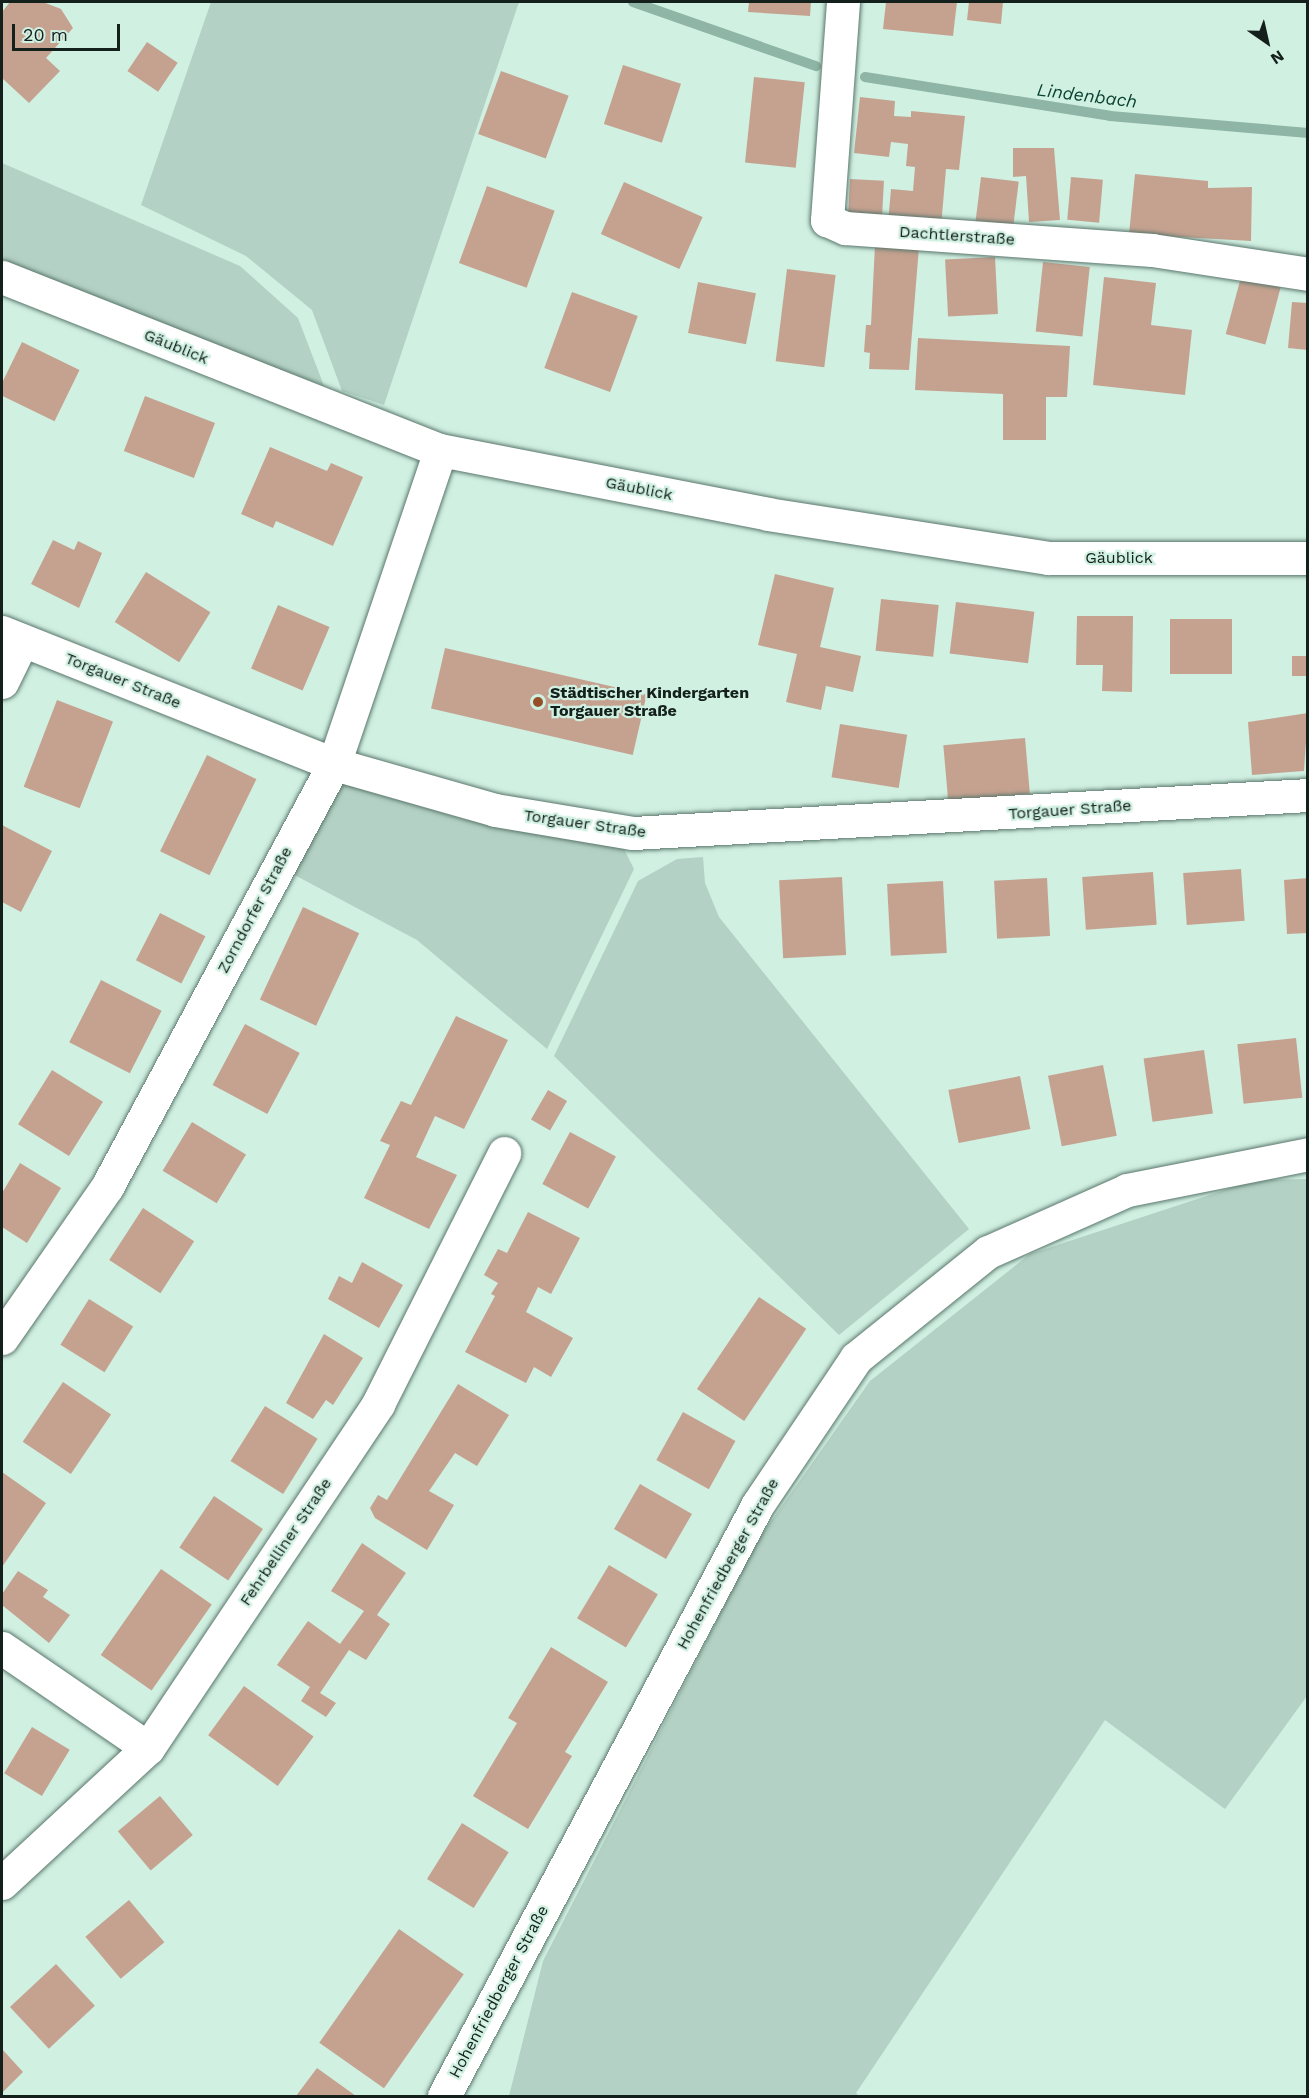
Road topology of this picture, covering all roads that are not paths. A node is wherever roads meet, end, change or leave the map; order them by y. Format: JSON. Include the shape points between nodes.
{"nodes":[{"id":1,"x":843,"y":2,"type":"edge"},
{"id":2,"x":1308,"y":274,"type":"edge"},
{"id":3,"x":2,"y":277,"type":"edge"},
{"id":4,"x":440,"y":450,"type":"junction"},
{"id":5,"x":1308,"y":558,"type":"edge"},
{"id":6,"x":12,"y":637,"type":"edge"},
{"id":7,"x":2,"y":682,"type":"edge"},
{"id":8,"x":334,"y":764,"type":"junction"},
{"id":9,"x":1308,"y":795,"type":"edge"},
{"id":10,"x":504,"y":1153,"type":"dead end"},
{"id":11,"x":1308,"y":1154,"type":"edge"},
{"id":12,"x":2,"y":1338,"type":"edge"},
{"id":13,"x":2,"y":1648,"type":"edge"},
{"id":14,"x":148,"y":1748,"type":"junction"},
{"id":15,"x":2,"y":1883,"type":"edge"},
{"id":16,"x":444,"y":2097,"type":"edge"}],
"edges":[{"from":1,"to":2,"type":"street","name":"Dachtlerstraße","via":[[826,220],[845,228],[1152,250]]},
{"from":3,"to":4,"type":"street","name":"Gäublick"},
{"from":4,"to":5,"type":"street","name":"Gäublick","via":[[768,514],[1048,558]]},
{"from":4,"to":8,"type":"street","name":"Zorndorfer Straße"},
{"from":6,"to":7,"type":"street"},
{"from":6,"to":8,"type":"street","name":"Torgauer Straße"},
{"from":8,"to":9,"type":"street","name":"Torgauer Straße","via":[[495,810],[633,834]]},
{"from":8,"to":12,"type":"street","name":"Zorndorfer Straße","via":[[107,1187]]},
{"from":10,"to":14,"type":"street","name":"Fehrbelliner Straße","via":[[378,1404]]},
{"from":11,"to":16,"type":"street","name":"Hohenfriedberger Straße","via":[[1127,1190],[988,1252],[856,1358],[758,1504]]},
{"from":13,"to":14,"type":"street"},
{"from":14,"to":15,"type":"street","name":"Fehrbelliner Straße"}]}
